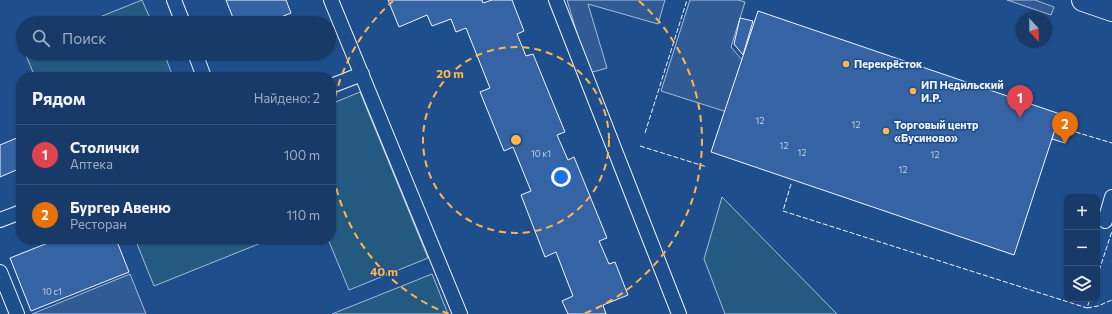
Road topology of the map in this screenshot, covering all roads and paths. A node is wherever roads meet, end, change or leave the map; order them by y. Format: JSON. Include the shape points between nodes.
{"nodes":[{"id":1,"x":174,"y":0,"type":"edge"},
{"id":2,"x":330,"y":0,"type":"edge"},
{"id":3,"x":556,"y":0,"type":"edge"},
{"id":4,"x":1083,"y":0,"type":"edge"},
{"id":5,"x":1112,"y":10,"type":"edge"},
{"id":6,"x":180,"y":16,"type":"edge"},
{"id":7,"x":198,"y":60,"type":"edge"},
{"id":8,"x":202,"y":72,"type":"edge"},
{"id":9,"x":362,"y":74,"type":"junction"},
{"id":10,"x":336,"y":84,"type":"edge"},
{"id":11,"x":1112,"y":198,"type":"edge"},
{"id":12,"x":16,"y":214,"type":"edge"},
{"id":13,"x":0,"y":220,"type":"edge"},
{"id":14,"x":1104,"y":221,"type":"dead end"},
{"id":15,"x":0,"y":272,"type":"edge"},
{"id":16,"x":17,"y":314,"type":"edge"},
{"id":17,"x":460,"y":314,"type":"edge"},
{"id":18,"x":679,"y":314,"type":"edge"}],
"edges":[{"from":1,"to":6,"type":"lane"},
{"from":2,"to":9,"type":"lane"},
{"from":3,"to":18,"type":"lane"},
{"from":4,"to":5,"type":"street"},
{"from":7,"to":8,"type":"lane"},
{"from":9,"to":10,"type":"lane"},
{"from":9,"to":17,"type":"lane"},
{"from":11,"to":14,"type":"lane"},
{"from":12,"to":13,"type":"lane"},
{"from":15,"to":16,"type":"lane"}]}
